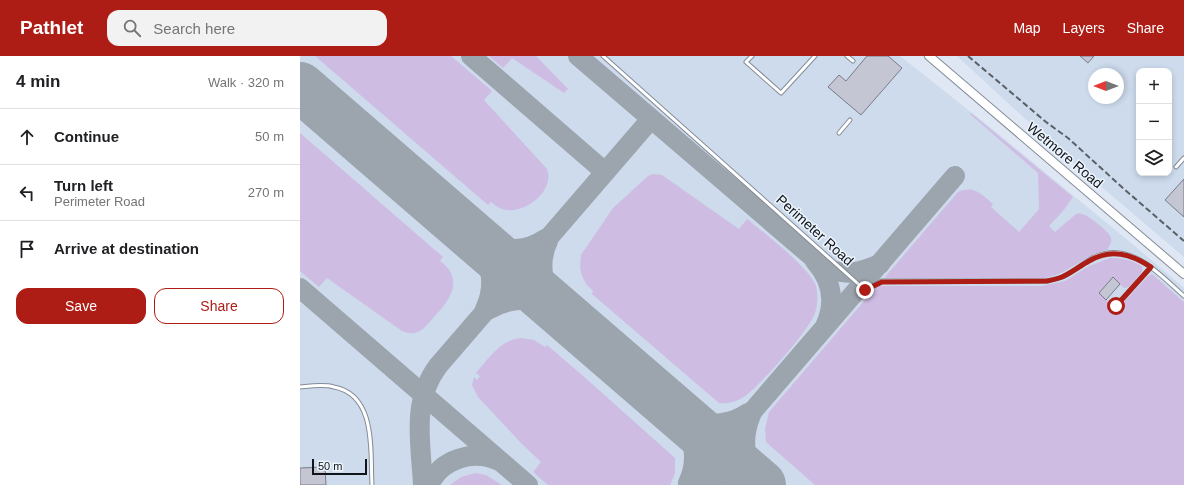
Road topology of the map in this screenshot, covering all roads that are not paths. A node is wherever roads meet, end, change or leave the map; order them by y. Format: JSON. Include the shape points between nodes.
{"nodes":[{"id":1,"x":603,"y":56,"type":"edge"},
{"id":2,"x":752,"y":56,"type":"edge"},
{"id":3,"x":815,"y":56,"type":"edge"},
{"id":4,"x":847,"y":56,"type":"edge"},
{"id":5,"x":929,"y":56,"type":"edge"},
{"id":6,"x":853,"y":61,"type":"dead end"},
{"id":7,"x":850,"y":120,"type":"dead end"},
{"id":8,"x":839,"y":133,"type":"dead end"},
{"id":9,"x":1184,"y":158,"type":"edge"},
{"id":10,"x":1176,"y":167,"type":"dead end"},
{"id":11,"x":1151,"y":267,"type":"junction"},
{"id":12,"x":1184,"y":274,"type":"edge"},
{"id":13,"x":1184,"y":296,"type":"edge"},
{"id":14,"x":1116,"y":306,"type":"dead end"},
{"id":15,"x":300,"y":387,"type":"edge"},
{"id":16,"x":372,"y":485,"type":"edge"}],
"edges":[{"from":1,"to":11,"type":"lane","name":"Perimeter Road","via":[[865,290],[882,282],[1047,281],[1062,277],[1100,255],[1110,254],[1138,259]]},
{"from":2,"to":3,"type":"lane","via":[[746,62],[781,93]]},
{"from":4,"to":6,"type":"lane"},
{"from":5,"to":12,"type":"main road","name":"Wetmore Road"},
{"from":7,"to":8,"type":"lane"},
{"from":9,"to":10,"type":"lane"},
{"from":11,"to":13,"type":"lane","name":"Perimeter Road"},
{"from":11,"to":14,"type":"lane"},
{"from":15,"to":16,"type":"lane","via":[[333,386],[354,396],[361,404],[369,428]]}]}
